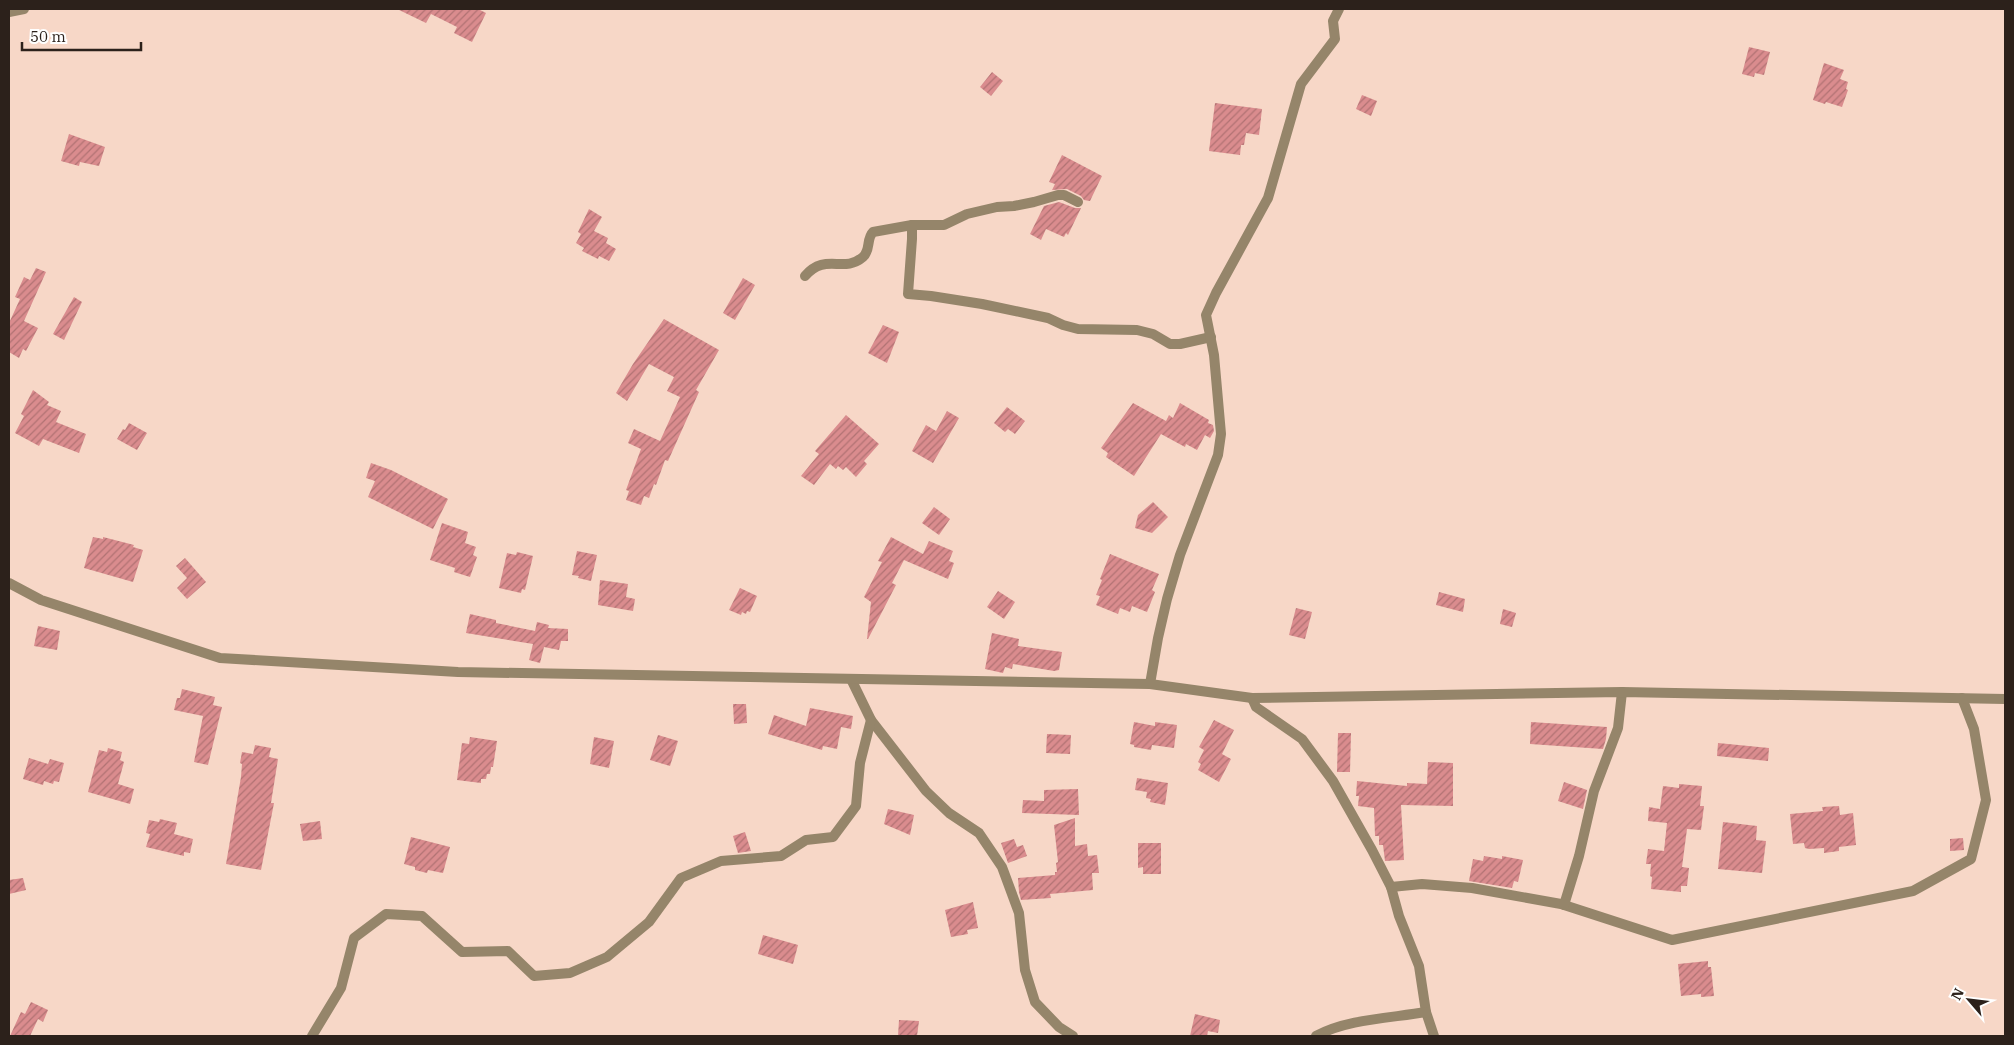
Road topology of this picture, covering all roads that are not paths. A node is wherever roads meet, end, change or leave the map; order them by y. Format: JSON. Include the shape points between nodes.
{"nodes":[{"id":1,"x":24,"y":9,"type":"edge"},
{"id":2,"x":1339,"y":9,"type":"edge"},
{"id":3,"x":9,"y":12,"type":"edge"},
{"id":4,"x":1078,"y":202,"type":"dead end"},
{"id":5,"x":912,"y":224,"type":"junction"},
{"id":6,"x":805,"y":276,"type":"dead end"},
{"id":7,"x":1210,"y":337,"type":"junction"},
{"id":8,"x":9,"y":583,"type":"edge"},
{"id":9,"x":851,"y":679,"type":"junction"},
{"id":10,"x":1150,"y":684,"type":"junction"},
{"id":11,"x":1622,"y":692,"type":"junction"},
{"id":12,"x":1252,"y":698,"type":"junction"},
{"id":13,"x":1962,"y":698,"type":"junction"},
{"id":14,"x":2005,"y":699,"type":"edge"},
{"id":15,"x":871,"y":720,"type":"junction"},
{"id":16,"x":1391,"y":887,"type":"junction"},
{"id":17,"x":1564,"y":905,"type":"junction"},
{"id":18,"x":1426,"y":1012,"type":"junction"},
{"id":19,"x":312,"y":1036,"type":"edge"},
{"id":20,"x":1073,"y":1036,"type":"edge"},
{"id":21,"x":1316,"y":1036,"type":"edge"},
{"id":22,"x":1434,"y":1036,"type":"edge"}],
"edges":[{"from":1,"to":3,"type":"street"},
{"from":2,"to":7,"type":"street","via":[[1333,20],[1335,39],[1301,84],[1268,198],[1206,315]]},
{"from":4,"to":5,"type":"street","via":[[1058,195],[967,214],[944,225]]},
{"from":5,"to":6,"type":"street","via":[[873,232],[863,256],[849,264],[821,264]]},
{"from":5,"to":7,"type":"street","via":[[908,294],[982,304],[1048,318],[1078,329],[1136,330],[1153,334],[1170,344]]},
{"from":7,"to":10,"type":"street","via":[[1221,434],[1218,455],[1180,555],[1167,599]]},
{"from":8,"to":9,"type":"street","via":[[41,600],[220,658],[458,672]]},
{"from":9,"to":10,"type":"street"},
{"from":9,"to":15,"type":"street"},
{"from":10,"to":12,"type":"street"},
{"from":11,"to":12,"type":"street"},
{"from":11,"to":13,"type":"street"},
{"from":11,"to":17,"type":"street","via":[[1618,728],[1594,791]]},
{"from":12,"to":16,"type":"street","via":[[1256,707],[1302,739],[1333,781]]},
{"from":13,"to":14,"type":"street"},
{"from":13,"to":17,"type":"street","via":[[1974,729],[1985,791],[1982,817],[1971,859],[1913,891],[1672,940]]},
{"from":15,"to":19,"type":"street","via":[[860,763],[856,806],[833,837],[806,840],[780,856],[721,861],[681,878],[649,922],[607,957],[570,973],[534,976],[508,951],[462,952],[422,916],[386,914],[354,938],[341,988]]},
{"from":15,"to":20,"type":"street","via":[[926,791],[949,813],[979,833],[1002,867],[1019,913],[1025,970],[1035,1002],[1059,1027]]},
{"from":16,"to":17,"type":"street","via":[[1422,884],[1472,888]]},
{"from":16,"to":18,"type":"street","via":[[1419,966]]},
{"from":18,"to":21,"type":"street","via":[[1329,1029]]},
{"from":18,"to":22,"type":"street"}]}
